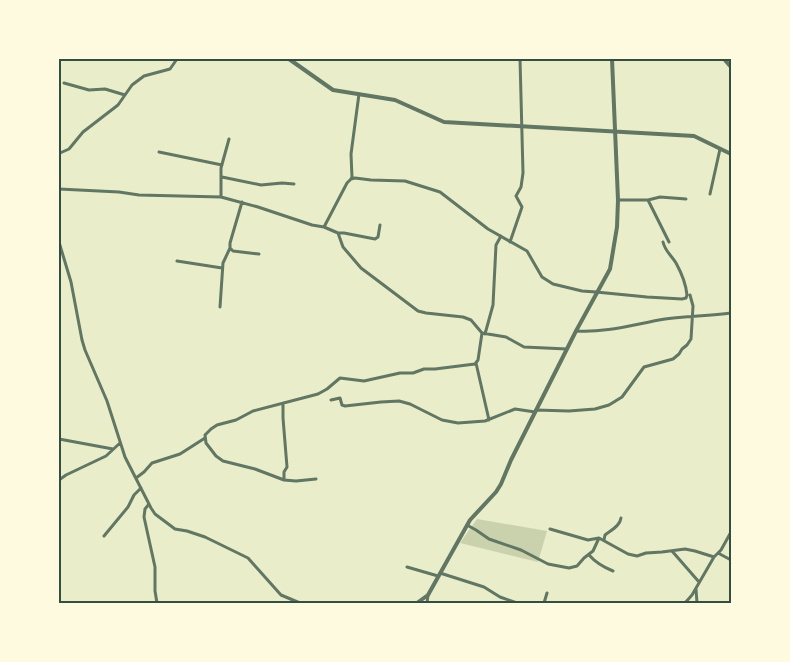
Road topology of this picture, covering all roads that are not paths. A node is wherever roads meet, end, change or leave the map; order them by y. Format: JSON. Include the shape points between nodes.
{"nodes":[{"id":1,"x":176,"y":59,"type":"edge"},
{"id":2,"x":289,"y":59,"type":"edge"},
{"id":3,"x":520,"y":59,"type":"edge"},
{"id":4,"x":612,"y":59,"type":"edge"},
{"id":5,"x":724,"y":59,"type":"edge"},
{"id":6,"x":731,"y":67,"type":"edge"},
{"id":7,"x":64,"y":83,"type":"dead end"},
{"id":8,"x":360,"y":94,"type":"junction"},
{"id":9,"x":125,"y":95,"type":"junction"},
{"id":10,"x":522,"y":126,"type":"junction"},
{"id":11,"x":614,"y":132,"type":"junction"},
{"id":12,"x":229,"y":139,"type":"dead end"},
{"id":13,"x":720,"y":149,"type":"junction"},
{"id":14,"x":159,"y":152,"type":"dead end"},
{"id":15,"x":59,"y":154,"type":"edge"},
{"id":16,"x":731,"y":154,"type":"edge"},
{"id":17,"x":222,"y":165,"type":"junction"},
{"id":18,"x":222,"y":177,"type":"junction"},
{"id":19,"x":351,"y":180,"type":"junction"},
{"id":20,"x":294,"y":184,"type":"dead end"},
{"id":21,"x":59,"y":189,"type":"edge"},
{"id":22,"x":710,"y":194,"type":"dead end"},
{"id":23,"x":221,"y":197,"type":"junction"},
{"id":24,"x":686,"y":199,"type":"dead end"},
{"id":25,"x":618,"y":200,"type":"junction"},
{"id":26,"x":648,"y":200,"type":"junction"},
{"id":27,"x":242,"y":202,"type":"junction"},
{"id":28,"x":380,"y":225,"type":"dead end"},
{"id":29,"x":324,"y":227,"type":"junction"},
{"id":30,"x":338,"y":234,"type":"junction"},
{"id":31,"x":501,"y":236,"type":"junction"},
{"id":32,"x":59,"y":242,"type":"edge"},
{"id":33,"x":510,"y":242,"type":"junction"},
{"id":34,"x":663,"y":242,"type":"dead end"},
{"id":35,"x":669,"y":242,"type":"dead end"},
{"id":36,"x":230,"y":248,"type":"junction"},
{"id":37,"x":259,"y":254,"type":"dead end"},
{"id":38,"x":177,"y":261,"type":"dead end"},
{"id":39,"x":222,"y":268,"type":"junction"},
{"id":40,"x":596,"y":292,"type":"junction"},
{"id":41,"x":690,"y":295,"type":"dead end"},
{"id":42,"x":220,"y":307,"type":"dead end"},
{"id":43,"x":731,"y":313,"type":"edge"},
{"id":44,"x":693,"y":317,"type":"junction"},
{"id":45,"x":576,"y":332,"type":"junction"},
{"id":46,"x":483,"y":333,"type":"junction"},
{"id":47,"x":567,"y":349,"type":"junction"},
{"id":48,"x":476,"y":363,"type":"junction"},
{"id":49,"x":331,"y":400,"type":"dead end"},
{"id":50,"x":283,"y":403,"type":"junction"},
{"id":51,"x":536,"y":411,"type":"junction"},
{"id":52,"x":489,"y":420,"type":"junction"},
{"id":53,"x":205,"y":438,"type":"junction"},
{"id":54,"x":59,"y":439,"type":"edge"},
{"id":55,"x":120,"y":442,"type":"junction"},
{"id":56,"x":113,"y":449,"type":"junction"},
{"id":57,"x":136,"y":478,"type":"junction"},
{"id":58,"x":316,"y":479,"type":"dead end"},
{"id":59,"x":59,"y":480,"type":"edge"},
{"id":60,"x":284,"y":480,"type":"junction"},
{"id":61,"x":141,"y":488,"type":"junction"},
{"id":62,"x":149,"y":504,"type":"junction"},
{"id":63,"x":621,"y":518,"type":"dead end"},
{"id":64,"x":467,"y":526,"type":"junction"},
{"id":65,"x":550,"y":529,"type":"dead end"},
{"id":66,"x":731,"y":532,"type":"edge"},
{"id":67,"x":104,"y":536,"type":"dead end"},
{"id":68,"x":599,"y":538,"type":"junction"},
{"id":69,"x":604,"y":540,"type":"junction"},
{"id":70,"x":729,"y":540,"type":"edge"},
{"id":71,"x":672,"y":550,"type":"junction"},
{"id":72,"x":718,"y":552,"type":"junction"},
{"id":73,"x":589,"y":554,"type":"junction"},
{"id":74,"x":714,"y":557,"type":"junction"},
{"id":75,"x":731,"y":560,"type":"edge"},
{"id":76,"x":407,"y":566,"type":"dead end"},
{"id":77,"x":613,"y":571,"type":"dead end"},
{"id":78,"x":439,"y":574,"type":"junction"},
{"id":79,"x":700,"y":582,"type":"junction"},
{"id":80,"x":696,"y":588,"type":"junction"},
{"id":81,"x":547,"y":593,"type":"dead end"},
{"id":82,"x":428,"y":595,"type":"junction"},
{"id":83,"x":157,"y":603,"type":"edge"},
{"id":84,"x":300,"y":603,"type":"edge"},
{"id":85,"x":418,"y":603,"type":"edge"},
{"id":86,"x":427,"y":603,"type":"edge"},
{"id":87,"x":517,"y":603,"type":"edge"},
{"id":88,"x":544,"y":603,"type":"edge"},
{"id":89,"x":685,"y":603,"type":"edge"},
{"id":90,"x":697,"y":603,"type":"edge"}],
"edges":[{"from":1,"to":9,"type":"street","via":[[170,69],[140,78]]},
{"from":2,"to":8,"type":"street","via":[[333,90]]},
{"from":3,"to":10,"type":"street"},
{"from":4,"to":11,"type":"street"},
{"from":5,"to":6,"type":"street"},
{"from":7,"to":9,"type":"street"},
{"from":8,"to":10,"type":"street","via":[[395,100],[444,122]]},
{"from":8,"to":19,"type":"street","via":[[351,154]]},
{"from":9,"to":15,"type":"street","via":[[83,132],[69,149]]},
{"from":10,"to":11,"type":"street"},
{"from":10,"to":33,"type":"street","via":[[523,173],[516,196],[522,207]]},
{"from":11,"to":13,"type":"street","via":[[694,136]]},
{"from":11,"to":25,"type":"street"},
{"from":12,"to":17,"type":"street"},
{"from":13,"to":16,"type":"street"},
{"from":13,"to":22,"type":"street"},
{"from":14,"to":17,"type":"street"},
{"from":17,"to":18,"type":"street"},
{"from":18,"to":20,"type":"street","via":[[261,185]]},
{"from":18,"to":23,"type":"street"},
{"from":19,"to":29,"type":"street"},
{"from":19,"to":31,"type":"street","via":[[404,181],[436,190]]},
{"from":21,"to":23,"type":"street"},
{"from":23,"to":27,"type":"street"},
{"from":24,"to":26,"type":"street","via":[[663,197]]},
{"from":25,"to":26,"type":"street"},
{"from":25,"to":40,"type":"street","via":[[612,262]]},
{"from":26,"to":35,"type":"street"},
{"from":27,"to":29,"type":"street"},
{"from":27,"to":36,"type":"street"},
{"from":28,"to":30,"type":"street","via":[[375,239]]},
{"from":29,"to":30,"type":"street"},
{"from":30,"to":46,"type":"street","via":[[343,247],[361,268],[415,309],[463,317],[471,320]]},
{"from":31,"to":33,"type":"street"},
{"from":31,"to":46,"type":"street","via":[[496,245],[493,305]]},
{"from":32,"to":55,"type":"street","via":[[85,350]]},
{"from":33,"to":40,"type":"street","via":[[530,254],[542,278],[560,286]]},
{"from":34,"to":40,"type":"street","via":[[678,268],[687,290],[686,298]]},
{"from":36,"to":37,"type":"street"},
{"from":36,"to":39,"type":"street"},
{"from":38,"to":39,"type":"street"},
{"from":39,"to":42,"type":"street"},
{"from":40,"to":45,"type":"street"},
{"from":41,"to":44,"type":"street"},
{"from":43,"to":44,"type":"street"},
{"from":44,"to":45,"type":"street"},
{"from":44,"to":51,"type":"street","via":[[691,339],[679,354],[673,359],[644,367],[622,397],[609,405],[595,410]]},
{"from":45,"to":47,"type":"street"},
{"from":46,"to":47,"type":"street","via":[[506,337],[524,346]]},
{"from":46,"to":48,"type":"street"},
{"from":47,"to":51,"type":"street"},
{"from":48,"to":50,"type":"street","via":[[364,381],[340,378],[318,394]]},
{"from":48,"to":52,"type":"street"},
{"from":49,"to":52,"type":"street","via":[[340,398],[345,406],[405,402],[442,420]]},
{"from":50,"to":53,"type":"street","via":[[217,425],[208,431]]},
{"from":50,"to":60,"type":"street","via":[[287,467]]},
{"from":51,"to":52,"type":"street","via":[[515,409]]},
{"from":51,"to":64,"type":"street","via":[[499,488]]},
{"from":53,"to":57,"type":"street","via":[[180,454],[152,463]]},
{"from":53,"to":60,"type":"street","via":[[223,461]]},
{"from":54,"to":56,"type":"street"},
{"from":55,"to":56,"type":"street"},
{"from":55,"to":57,"type":"street"},
{"from":56,"to":59,"type":"street","via":[[106,456]]},
{"from":57,"to":61,"type":"street"},
{"from":58,"to":60,"type":"street"},
{"from":61,"to":62,"type":"street"},
{"from":61,"to":67,"type":"street"},
{"from":62,"to":83,"type":"street","via":[[144,517],[156,570]]},
{"from":62,"to":84,"type":"street","via":[[155,514],[175,529],[206,537],[248,558],[281,595]]},
{"from":63,"to":69,"type":"street","via":[[618,525],[605,534]]},
{"from":64,"to":73,"type":"street","via":[[548,564],[573,568]]},
{"from":64,"to":78,"type":"street"},
{"from":65,"to":68,"type":"street","via":[[588,540]]},
{"from":66,"to":70,"type":"street"},
{"from":68,"to":69,"type":"street"},
{"from":68,"to":73,"type":"street"},
{"from":69,"to":71,"type":"street","via":[[637,556]]},
{"from":70,"to":72,"type":"street"},
{"from":71,"to":74,"type":"street","via":[[690,550]]},
{"from":71,"to":79,"type":"street"},
{"from":72,"to":74,"type":"street"},
{"from":72,"to":75,"type":"street"},
{"from":73,"to":77,"type":"street","via":[[598,564]]},
{"from":74,"to":79,"type":"street"},
{"from":76,"to":78,"type":"street"},
{"from":78,"to":82,"type":"street"},
{"from":78,"to":87,"type":"street","via":[[484,587]]},
{"from":79,"to":80,"type":"street"},
{"from":80,"to":89,"type":"street"},
{"from":80,"to":90,"type":"street"},
{"from":81,"to":88,"type":"street"},
{"from":82,"to":85,"type":"street"},
{"from":82,"to":86,"type":"street"}]}
